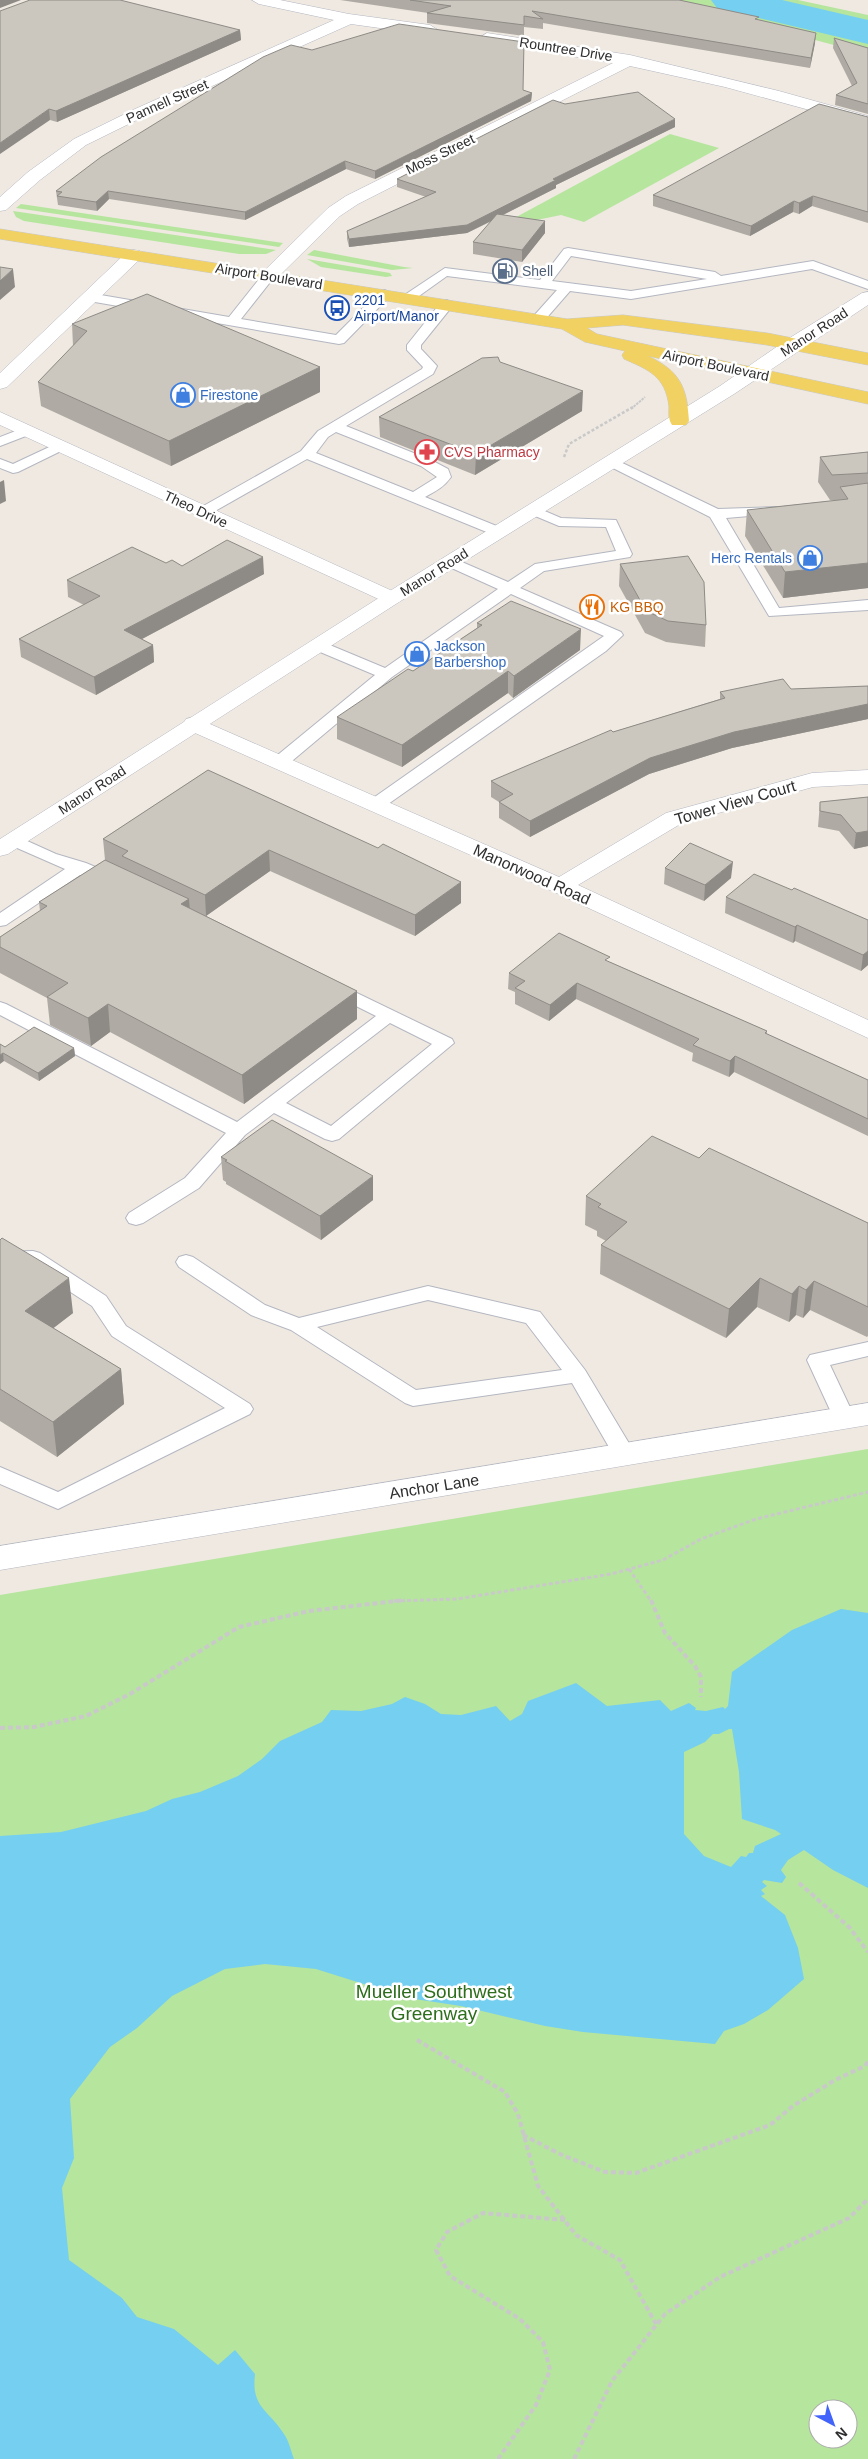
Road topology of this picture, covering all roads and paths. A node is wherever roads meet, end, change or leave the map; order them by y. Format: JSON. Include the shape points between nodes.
{"nodes":[{"id":1,"x":259,"y":0,"type":"edge"},
{"id":2,"x":349,"y":20,"type":"junction"},
{"id":3,"x":441,"y":32,"type":"edge"},
{"id":4,"x":475,"y":36,"type":"edge"},
{"id":5,"x":630,"y":60,"type":"junction"},
{"id":6,"x":868,"y":121,"type":"edge"},
{"id":7,"x":0,"y":206,"type":"edge"},
{"id":8,"x":0,"y":234,"type":"edge"},
{"id":9,"x":134,"y":255,"type":"junction"},
{"id":10,"x":269,"y":276,"type":"junction"},
{"id":11,"x":732,"y":279,"type":"junction"},
{"id":12,"x":544,"y":284,"type":"junction"},
{"id":13,"x":868,"y":286,"type":"edge"},
{"id":14,"x":567,"y":287,"type":"junction"},
{"id":15,"x":385,"y":294,"type":"junction"},
{"id":16,"x":89,"y":297,"type":"junction"},
{"id":17,"x":868,"y":297,"type":"edge"},
{"id":18,"x":408,"y":298,"type":"junction"},
{"id":19,"x":446,"y":304,"type":"junction"},
{"id":20,"x":538,"y":319,"type":"junction"},
{"id":21,"x":232,"y":322,"type":"junction"},
{"id":22,"x":567,"y":324,"type":"junction"},
{"id":23,"x":591,"y":338,"type":"junction"},
{"id":24,"x":794,"y":343,"type":"junction"},
{"id":25,"x":868,"y":359,"type":"edge"},
{"id":26,"x":753,"y":373,"type":"junction"},
{"id":27,"x":868,"y":381,"type":"edge"},
{"id":28,"x":0,"y":383,"type":"edge"},
{"id":29,"x":647,"y":394,"type":"dead end"},
{"id":30,"x":868,"y":398,"type":"edge"},
{"id":31,"x":0,"y":418,"type":"edge"},
{"id":32,"x":679,"y":421,"type":"junction"},
{"id":33,"x":335,"y":427,"type":"junction"},
{"id":34,"x":26,"y":431,"type":"junction"},
{"id":35,"x":0,"y":442,"type":"edge"},
{"id":36,"x":60,"y":446,"type":"junction"},
{"id":37,"x":306,"y":454,"type":"junction"},
{"id":38,"x":563,"y":458,"type":"dead end"},
{"id":39,"x":612,"y":462,"type":"junction"},
{"id":40,"x":0,"y":463,"type":"edge"},
{"id":41,"x":413,"y":498,"type":"junction"},
{"id":42,"x":783,"y":509,"type":"edge"},
{"id":43,"x":533,"y":510,"type":"junction"},
{"id":44,"x":203,"y":512,"type":"junction"},
{"id":45,"x":716,"y":514,"type":"junction"},
{"id":46,"x":499,"y":532,"type":"junction"},
{"id":47,"x":450,"y":562,"type":"junction"},
{"id":48,"x":510,"y":589,"type":"junction"},
{"id":49,"x":392,"y":598,"type":"junction"},
{"id":50,"x":868,"y":604,"type":"edge"},
{"id":51,"x":319,"y":646,"type":"junction"},
{"id":52,"x":386,"y":674,"type":"junction"},
{"id":53,"x":194,"y":724,"type":"junction"},
{"id":54,"x":280,"y":762,"type":"junction"},
{"id":55,"x":868,"y":777,"type":"edge"},
{"id":56,"x":376,"y":804,"type":"junction"},
{"id":57,"x":7,"y":845,"type":"edge"},
{"id":58,"x":80,"y":867,"type":"junction"},
{"id":59,"x":125,"y":886,"type":"edge"},
{"id":60,"x":560,"y":886,"type":"junction"},
{"id":61,"x":0,"y":921,"type":"edge"},
{"id":62,"x":319,"y":981,"type":"edge"},
{"id":63,"x":0,"y":1008,"type":"edge"},
{"id":64,"x":389,"y":1016,"type":"junction"},
{"id":65,"x":868,"y":1030,"type":"edge"},
{"id":66,"x":273,"y":1104,"type":"junction"},
{"id":67,"x":238,"y":1131,"type":"junction"},
{"id":68,"x":136,"y":1218,"type":"dead end"},
{"id":69,"x":0,"y":1259,"type":"edge"},
{"id":70,"x":186,"y":1262,"type":"dead end"},
{"id":71,"x":298,"y":1326,"type":"junction"},
{"id":72,"x":868,"y":1349,"type":"edge"},
{"id":73,"x":578,"y":1375,"type":"junction"},
{"id":74,"x":856,"y":1416,"type":"edge"},
{"id":75,"x":625,"y":1455,"type":"junction"},
{"id":76,"x":0,"y":1475,"type":"edge"},
{"id":77,"x":868,"y":1492,"type":"edge"},
{"id":78,"x":0,"y":1558,"type":"edge"},
{"id":79,"x":629,"y":1569,"type":"junction"},
{"id":80,"x":701,"y":1697,"type":"dead end"},
{"id":81,"x":0,"y":1728,"type":"edge"},
{"id":82,"x":799,"y":1883,"type":"dead end"},
{"id":83,"x":868,"y":1952,"type":"edge"},
{"id":84,"x":417,"y":2040,"type":"dead end"},
{"id":85,"x":868,"y":2061,"type":"edge"},
{"id":86,"x":523,"y":2135,"type":"junction"},
{"id":87,"x":868,"y":2199,"type":"edge"},
{"id":88,"x":565,"y":2220,"type":"junction"},
{"id":89,"x":656,"y":2324,"type":"junction"},
{"id":90,"x":498,"y":2459,"type":"edge"},
{"id":91,"x":574,"y":2459,"type":"edge"}],
"edges":[{"from":1,"to":2,"type":"street"},
{"from":2,"to":3,"type":"street"},
{"from":2,"to":7,"type":"street","name":"Pannell Street","via":[[80,142]]},
{"from":4,"to":5,"type":"street","name":"Rountree Drive"},
{"from":5,"to":6,"type":"street","name":"Rountree Drive","via":[[722,80]]},
{"from":5,"to":10,"type":"street","name":"Moss Street","via":[[352,200],[334,212]]},
{"from":8,"to":9,"type":"main road","name":"Airport Boulevard"},
{"from":9,"to":10,"type":"main road","name":"Airport Boulevard"},
{"from":9,"to":16,"type":"street"},
{"from":10,"to":15,"type":"main road","name":"Airport Boulevard"},
{"from":10,"to":21,"type":"lane"},
{"from":11,"to":12,"type":"lane","via":[[568,252]]},
{"from":11,"to":13,"type":"lane","via":[[813,266]]},
{"from":11,"to":14,"type":"lane","via":[[631,295]]},
{"from":12,"to":14,"type":"lane"},
{"from":12,"to":18,"type":"lane","via":[[445,272]]},
{"from":14,"to":20,"type":"lane"},
{"from":15,"to":18,"type":"main road","name":"Airport Boulevard"},
{"from":15,"to":21,"type":"lane","via":[[339,340]]},
{"from":16,"to":21,"type":"lane"},
{"from":16,"to":28,"type":"street"},
{"from":17,"to":24,"type":"street","name":"Manor Road"},
{"from":18,"to":19,"type":"main road","name":"Airport Boulevard"},
{"from":19,"to":20,"type":"main road","name":"Airport Boulevard"},
{"from":19,"to":33,"type":"lane","via":[[414,345],[414,350],[430,366],[428,371]]},
{"from":20,"to":22,"type":"main road","name":"Airport Boulevard"},
{"from":22,"to":23,"type":"main road","name":"Airport Boulevard"},
{"from":22,"to":24,"type":"main road","name":"Airport Boulevard","via":[[623,320]]},
{"from":23,"to":24,"type":"main road","via":[[634,337],[735,348]]},
{"from":23,"to":26,"type":"main road","name":"Airport Boulevard"},
{"from":23,"to":32,"type":"main road","via":[[654,365],[671,378],[678,394]]},
{"from":24,"to":25,"type":"main road","name":"Airport Boulevard"},
{"from":24,"to":26,"type":"street","name":"Manor Road"},
{"from":26,"to":27,"type":"main road","via":[[822,374]]},
{"from":26,"to":30,"type":"main road","name":"Airport Boulevard"},
{"from":26,"to":32,"type":"street","name":"Manor Road"},
{"from":29,"to":38,"type":"path","via":[[639,404],[569,444]]},
{"from":31,"to":34,"type":"street","name":"Theo Drive"},
{"from":32,"to":39,"type":"street","name":"Manor Road"},
{"from":33,"to":37,"type":"lane","via":[[317,439],[316,445]]},
{"from":33,"to":41,"type":"lane","via":[[443,472],[444,477],[438,484]]},
{"from":34,"to":35,"type":"lane"},
{"from":34,"to":36,"type":"street","name":"Theo Drive"},
{"from":36,"to":40,"type":"lane","via":[[13,469]]},
{"from":36,"to":44,"type":"street","name":"Theo Drive"},
{"from":37,"to":41,"type":"lane"},
{"from":37,"to":44,"type":"lane"},
{"from":39,"to":43,"type":"street","name":"Manor Road"},
{"from":39,"to":45,"type":"lane"},
{"from":41,"to":46,"type":"lane"},
{"from":42,"to":45,"type":"lane"},
{"from":43,"to":46,"type":"street","name":"Manor Road"},
{"from":43,"to":48,"type":"lane","via":[[559,522],[611,523],[625,554],[540,567]]},
{"from":44,"to":49,"type":"street","name":"Theo Drive"},
{"from":45,"to":50,"type":"lane","via":[[774,613]]},
{"from":46,"to":47,"type":"street","name":"Manor Road"},
{"from":47,"to":48,"type":"lane"},
{"from":47,"to":49,"type":"street","name":"Manor Road"},
{"from":48,"to":52,"type":"lane"},
{"from":48,"to":56,"type":"lane","via":[[615,635]]},
{"from":49,"to":51,"type":"street","name":"Manor Road"},
{"from":51,"to":52,"type":"lane"},
{"from":51,"to":53,"type":"street","name":"Manor Road"},
{"from":52,"to":54,"type":"lane"},
{"from":53,"to":54,"type":"street","name":"Manorwood Road"},
{"from":53,"to":57,"type":"street","name":"Manor Road"},
{"from":54,"to":56,"type":"street","name":"Manorwood Road"},
{"from":55,"to":60,"type":"street","name":"Tower View Court","via":[[812,780],[674,818]]},
{"from":56,"to":60,"type":"street","name":"Manorwood Road"},
{"from":57,"to":58,"type":"lane"},
{"from":58,"to":59,"type":"lane"},
{"from":58,"to":61,"type":"lane"},
{"from":60,"to":65,"type":"street","name":"Manorwood Road"},
{"from":62,"to":64,"type":"lane"},
{"from":63,"to":67,"type":"lane"},
{"from":64,"to":66,"type":"lane"},
{"from":64,"to":66,"type":"lane","via":[[446,1043],[332,1135]]},
{"from":66,"to":67,"type":"lane"},
{"from":67,"to":68,"type":"lane","via":[[192,1183]]},
{"from":69,"to":76,"type":"lane","via":[[33,1258],[99,1302],[119,1331],[242,1409],[58,1501]]},
{"from":70,"to":71,"type":"lane","via":[[258,1310]]},
{"from":71,"to":73,"type":"lane","via":[[413,1398]]},
{"from":71,"to":73,"type":"lane","via":[[428,1293],[533,1317]]},
{"from":72,"to":74,"type":"lane","via":[[817,1360]]},
{"from":73,"to":75,"type":"lane"},
{"from":74,"to":75,"type":"street","name":"Anchor Lane"},
{"from":75,"to":78,"type":"street","name":"Anchor Lane"},
{"from":77,"to":79,"type":"path","via":[[756,1519],[701,1539],[663,1560]]},
{"from":79,"to":80,"type":"path","via":[[648,1596],[665,1633],[701,1676]]},
{"from":79,"to":81,"type":"path","via":[[457,1600],[415,1599],[309,1611],[239,1627],[130,1694],[86,1716],[34,1727]]},
{"from":82,"to":83,"type":"path","via":[[848,1927]]},
{"from":84,"to":86,"type":"path","via":[[505,2092],[518,2114]]},
{"from":85,"to":86,"type":"path","via":[[865,2066],[793,2106],[770,2125],[636,2173],[605,2172]]},
{"from":86,"to":88,"type":"path","via":[[538,2186]]},
{"from":87,"to":89,"type":"path","via":[[849,2218],[720,2277],[665,2314]]},
{"from":88,"to":89,"type":"path","via":[[576,2235],[620,2260]]},
{"from":88,"to":90,"type":"path","via":[[483,2213],[447,2232],[436,2250],[450,2276],[520,2319],[543,2342],[550,2370],[536,2405]]},
{"from":89,"to":91,"type":"path","via":[[612,2381]]}]}
